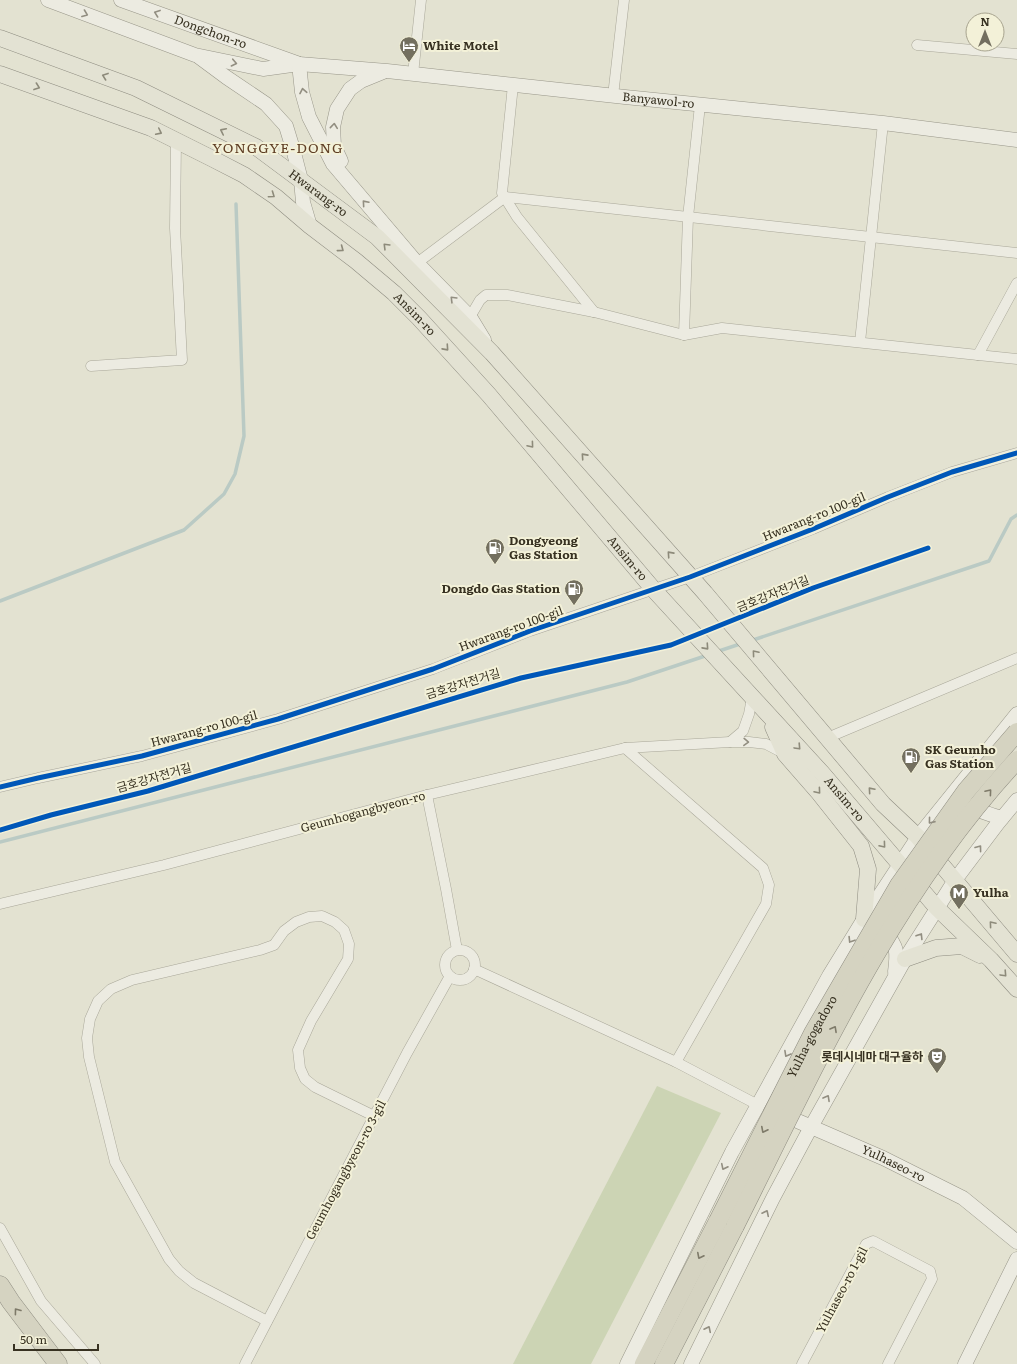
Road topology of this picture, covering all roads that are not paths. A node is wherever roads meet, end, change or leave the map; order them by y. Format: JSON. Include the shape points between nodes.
{"nodes":[{"id":1,"x":48,"y":0,"type":"edge"},
{"id":2,"x":121,"y":0,"type":"edge"},
{"id":3,"x":421,"y":0,"type":"edge"},
{"id":4,"x":624,"y":0,"type":"edge"},
{"id":5,"x":0,"y":38,"type":"edge"},
{"id":6,"x":917,"y":45,"type":"dead end"},
{"id":7,"x":1017,"y":54,"type":"edge"},
{"id":8,"x":195,"y":55,"type":"junction"},
{"id":9,"x":299,"y":64,"type":"junction"},
{"id":10,"x":387,"y":71,"type":"junction"},
{"id":11,"x":0,"y":74,"type":"edge"},
{"id":12,"x":413,"y":74,"type":"junction"},
{"id":13,"x":513,"y":85,"type":"junction"},
{"id":14,"x":613,"y":96,"type":"junction"},
{"id":15,"x":700,"y":105,"type":"junction"},
{"id":16,"x":883,"y":123,"type":"junction"},
{"id":17,"x":176,"y":140,"type":"junction"},
{"id":18,"x":1017,"y":140,"type":"edge"},
{"id":19,"x":301,"y":180,"type":"junction"},
{"id":20,"x":353,"y":189,"type":"junction"},
{"id":21,"x":505,"y":197,"type":"junction"},
{"id":22,"x":688,"y":217,"type":"junction"},
{"id":23,"x":310,"y":226,"type":"junction"},
{"id":24,"x":870,"y":237,"type":"junction"},
{"id":25,"x":1017,"y":253,"type":"edge"},
{"id":26,"x":417,"y":263,"type":"junction"},
{"id":27,"x":1017,"y":283,"type":"edge"},
{"id":28,"x":594,"y":312,"type":"junction"},
{"id":29,"x":470,"y":316,"type":"junction"},
{"id":30,"x":684,"y":335,"type":"junction"},
{"id":31,"x":860,"y":342,"type":"junction"},
{"id":32,"x":492,"y":353,"type":"junction"},
{"id":33,"x":978,"y":355,"type":"junction"},
{"id":34,"x":1017,"y":360,"type":"edge"},
{"id":35,"x":90,"y":366,"type":"dead end"},
{"id":36,"x":1017,"y":453,"type":"edge"},
{"id":37,"x":690,"y":577,"type":"junction"},
{"id":38,"x":654,"y":590,"type":"junction"},
{"id":39,"x":1017,"y":658,"type":"edge"},
{"id":40,"x":752,"y":698,"type":"junction"},
{"id":41,"x":766,"y":713,"type":"junction"},
{"id":42,"x":1017,"y":714,"type":"edge"},
{"id":43,"x":1017,"y":732,"type":"edge"},
{"id":44,"x":827,"y":738,"type":"junction"},
{"id":45,"x":730,"y":742,"type":"junction"},
{"id":46,"x":625,"y":748,"type":"junction"},
{"id":47,"x":785,"y":754,"type":"junction"},
{"id":48,"x":1017,"y":760,"type":"edge"},
{"id":49,"x":967,"y":778,"type":"junction"},
{"id":50,"x":0,"y":787,"type":"edge"},
{"id":51,"x":427,"y":795,"type":"junction"},
{"id":52,"x":1017,"y":800,"type":"edge"},
{"id":53,"x":1002,"y":818,"type":"junction"},
{"id":54,"x":918,"y":837,"type":"junction"},
{"id":55,"x":900,"y":866,"type":"junction"},
{"id":56,"x":955,"y":880,"type":"junction"},
{"id":57,"x":932,"y":903,"type":"junction"},
{"id":58,"x":0,"y":904,"type":"edge"},
{"id":59,"x":864,"y":919,"type":"junction"},
{"id":60,"x":456,"y":950,"type":"junction"},
{"id":61,"x":1017,"y":954,"type":"edge"},
{"id":62,"x":905,"y":959,"type":"junction"},
{"id":63,"x":991,"y":960,"type":"junction"},
{"id":64,"x":474,"y":969,"type":"junction"},
{"id":65,"x":450,"y":976,"type":"junction"},
{"id":66,"x":894,"y":980,"type":"junction"},
{"id":67,"x":1017,"y":989,"type":"edge"},
{"id":68,"x":676,"y":1062,"type":"junction"},
{"id":69,"x":758,"y":1105,"type":"junction"},
{"id":70,"x":374,"y":1116,"type":"junction"},
{"id":71,"x":811,"y":1127,"type":"junction"},
{"id":72,"x":0,"y":1228,"type":"edge"},
{"id":73,"x":1017,"y":1242,"type":"edge"},
{"id":74,"x":1017,"y":1259,"type":"edge"},
{"id":75,"x":0,"y":1286,"type":"edge"},
{"id":76,"x":267,"y":1321,"type":"junction"},
{"id":77,"x":58,"y":1364,"type":"edge"},
{"id":78,"x":95,"y":1364,"type":"edge"},
{"id":79,"x":245,"y":1364,"type":"edge"},
{"id":80,"x":627,"y":1364,"type":"edge"},
{"id":81,"x":644,"y":1364,"type":"edge"},
{"id":82,"x":664,"y":1364,"type":"edge"},
{"id":83,"x":691,"y":1364,"type":"edge"},
{"id":84,"x":802,"y":1364,"type":"edge"},
{"id":85,"x":888,"y":1364,"type":"edge"},
{"id":86,"x":966,"y":1364,"type":"edge"}],
"edges":[{"from":1,"to":8,"type":"main road","one_way":true},
{"from":9,"to":2,"type":"main road","name":"Dongchon-ro","one_way":true},
{"from":3,"to":12,"type":"street"},
{"from":4,"to":14,"type":"street"},
{"from":19,"to":5,"type":"main road","name":"Hwarang-ro","one_way":true,"via":[[256,147],[136,88]]},
{"from":6,"to":7,"type":"street"},
{"from":8,"to":9,"type":"main road","one_way":true,"via":[[263,69]]},
{"from":8,"to":19,"type":"main road","via":[[266,104],[286,126]]},
{"from":9,"to":10,"type":"main road","name":"Banyawol-ro"},
{"from":20,"to":9,"type":"main road","one_way":true,"via":[[333,164],[309,117],[302,92]]},
{"from":10,"to":12,"type":"main road","name":"Banyawol-ro"},
{"from":20,"to":10,"type":"main road","one_way":true,"via":[[334,146],[333,127],[337,109],[350,89],[361,81]]},
{"from":11,"to":17,"type":"main road","one_way":true},
{"from":12,"to":13,"type":"main road","name":"Banyawol-ro"},
{"from":13,"to":14,"type":"main road","name":"Banyawol-ro"},
{"from":13,"to":21,"type":"street","via":[[502,193]]},
{"from":14,"to":15,"type":"main road","name":"Banyawol-ro"},
{"from":15,"to":16,"type":"main road","name":"Banyawol-ro"},
{"from":15,"to":22,"type":"street"},
{"from":16,"to":18,"type":"main road","name":"Banyawol-ro"},
{"from":16,"to":24,"type":"street"},
{"from":17,"to":23,"type":"main road","one_way":true,"via":[[244,175],[276,197]]},
{"from":17,"to":35,"type":"street","via":[[175,228],[182,360]]},
{"from":19,"to":23,"type":"main road","via":[[303,202]]},
{"from":32,"to":19,"type":"main road","name":"Hwarang-ro","one_way":true,"via":[[377,237]]},
{"from":26,"to":20,"type":"main road","one_way":true},
{"from":21,"to":22,"type":"street"},
{"from":21,"to":26,"type":"street"},
{"from":21,"to":28,"type":"street","via":[[517,217]]},
{"from":22,"to":24,"type":"street"},
{"from":22,"to":30,"type":"street"},
{"from":23,"to":38,"type":"main road","name":"Ansim-ro","one_way":true,"via":[[394,293],[419,318],[489,395]]},
{"from":24,"to":25,"type":"street"},
{"from":24,"to":31,"type":"street"},
{"from":29,"to":26,"type":"main road","one_way":true},
{"from":27,"to":33,"type":"street"},
{"from":28,"to":29,"type":"street","via":[[507,295],[486,295]]},
{"from":28,"to":30,"type":"street"},
{"from":29,"to":32,"type":"main road"},
{"from":30,"to":31,"type":"street","via":[[722,328]]},
{"from":31,"to":33,"type":"street"},
{"from":37,"to":32,"type":"main road","one_way":true},
{"from":33,"to":34,"type":"street"},
{"from":36,"to":37,"type":"street","name":"Hwarang-ro 100-gil","via":[[952,472]]},
{"from":37,"to":38,"type":"street","name":"Hwarang-ro 100-gil"},
{"from":44,"to":37,"type":"main road","one_way":true},
{"from":38,"to":40,"type":"main road","name":"Ansim-ro","one_way":true},
{"from":38,"to":50,"type":"street","name":"Hwarang-ro 100-gil","via":[[530,631],[433,668],[278,719],[142,756]]},
{"from":39,"to":44,"type":"street"},
{"from":40,"to":41,"type":"main road","name":"Ansim-ro"},
{"from":40,"to":45,"type":"street","via":[[743,731]]},
{"from":41,"to":47,"type":"main road"},
{"from":41,"to":55,"type":"main road","name":"Ansim-ro","one_way":true,"via":[[822,773]]},
{"from":42,"to":49,"type":"main road"},
{"from":43,"to":81,"type":"highway","name":"Yulha-gogadoro","one_way":true,"bridge":true,"via":[[966,792],[899,885],[814,1033]]},
{"from":54,"to":44,"type":"main road","one_way":true,"via":[[883,804]]},
{"from":45,"to":46,"type":"street","name":"Geumhogangbyeon-ro"},
{"from":45,"to":47,"type":"street","name":"Geumhogangbyeon-ro","one_way":true,"via":[[766,744]]},
{"from":46,"to":51,"type":"street","name":"Geumhogangbyeon-ro"},
{"from":46,"to":68,"type":"street","via":[[763,868],[769,885],[766,904]]},
{"from":47,"to":59,"type":"main road","one_way":true,"via":[[861,846],[868,869]]},
{"from":82,"to":48,"type":"highway","name":"Yulha-gogadoro","one_way":true,"bridge":true,"via":[[830,1036],[876,952],[958,829]]},
{"from":49,"to":53,"type":"main road","via":[[968,800],[971,805]]},
{"from":49,"to":54,"type":"main road","one_way":true},
{"from":51,"to":58,"type":"street","name":"Geumhogangbyeon-ro","via":[[164,865]]},
{"from":51,"to":60,"type":"street"},
{"from":52,"to":53,"type":"main road"},
{"from":56,"to":53,"type":"main road","one_way":true},
{"from":54,"to":55,"type":"main road"},
{"from":54,"to":56,"type":"main road"},
{"from":55,"to":57,"type":"main road","name":"Ansim-ro"},
{"from":55,"to":59,"type":"main road"},
{"from":56,"to":57,"type":"main road"},
{"from":61,"to":56,"type":"main road","one_way":true},
{"from":62,"to":57,"type":"main road","one_way":true},
{"from":57,"to":63,"type":"main road","name":"Ansim-ro"},
{"from":59,"to":66,"type":"main road","via":[[884,929],[895,945],[898,955]]},
{"from":59,"to":69,"type":"main road","one_way":true,"via":[[829,976]]},
{"from":60,"to":64,"type":"street","via":[[471,955],[474,959]]},
{"from":60,"to":65,"type":"street","via":[[446,959],[445,969]]},
{"from":62,"to":63,"type":"main road","via":[[936,948],[962,946]]},
{"from":62,"to":66,"type":"main road"},
{"from":63,"to":67,"type":"main road","name":"Ansim-ro","one_way":true},
{"from":64,"to":65,"type":"street","via":[[472,974],[464,979],[454,979]]},
{"from":64,"to":68,"type":"street"},
{"from":65,"to":70,"type":"street","name":"Geumhogangbyeon-ro 3-gil"},
{"from":71,"to":66,"type":"main road","one_way":true},
{"from":68,"to":69,"type":"street"},
{"from":69,"to":71,"type":"main road","name":"Yulhaseo-ro"},
{"from":69,"to":80,"type":"main road","one_way":true},
{"from":70,"to":76,"type":"street","name":"Geumhogangbyeon-ro 3-gil"},
{"from":70,"to":76,"type":"street","via":[[315,1087],[305,1079],[300,1068],[298,1050],[310,1021],[348,959],[349,944],[344,930],[322,916],[308,917],[296,922],[284,931],[274,945],[132,980],[111,989],[98,1001],[90,1019],[87,1038],[89,1057],[115,1162],[169,1258],[179,1271],[194,1283]]},
{"from":71,"to":73,"type":"main road","name":"Yulhaseo-ro","via":[[883,1158],[962,1198]]},
{"from":83,"to":71,"type":"main road","one_way":true},
{"from":72,"to":78,"type":"street","via":[[41,1301]]},
{"from":74,"to":86,"type":"main road"},
{"from":77,"to":75,"type":"highway","one_way":true},
{"from":76,"to":79,"type":"street","name":"Geumhogangbyeon-ro 3-gil"},
{"from":84,"to":85,"type":"street","name":"Yulhaseo-ro 1-gil","via":[[866,1244],[873,1241],[930,1271],[932,1279]]}]}
